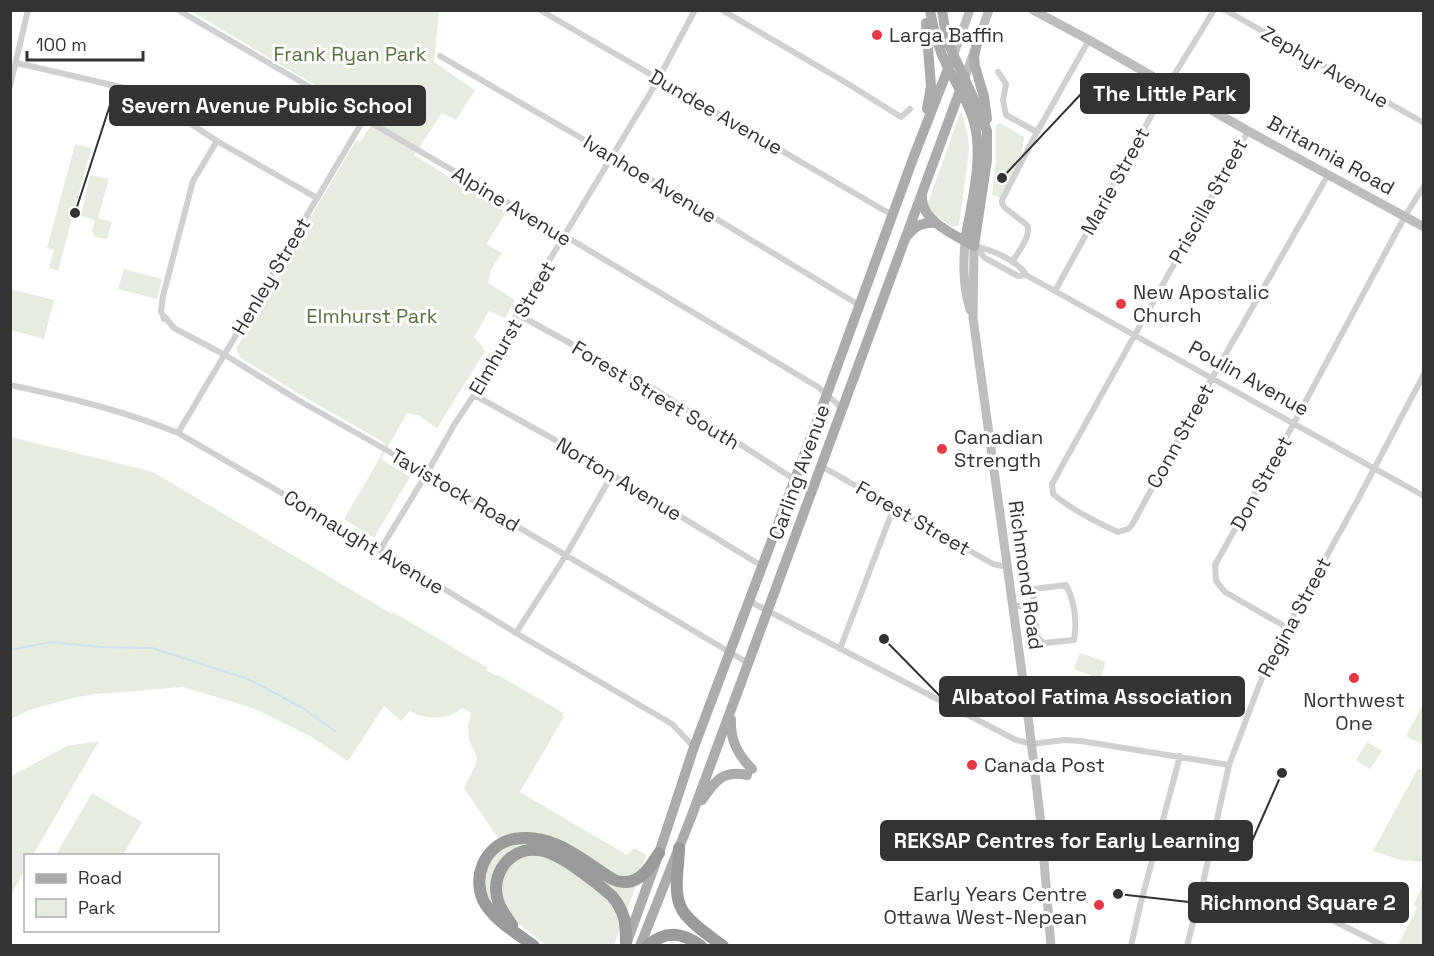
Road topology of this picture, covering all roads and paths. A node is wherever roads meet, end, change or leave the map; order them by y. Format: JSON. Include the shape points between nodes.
{"nodes":[{"id":1,"x":28,"y":10,"type":"edge"},
{"id":2,"x":178,"y":10,"type":"edge"},
{"id":3,"x":540,"y":10,"type":"edge"},
{"id":4,"x":695,"y":10,"type":"edge"},
{"id":5,"x":722,"y":10,"type":"edge"},
{"id":6,"x":928,"y":10,"type":"edge"},
{"id":7,"x":942,"y":10,"type":"edge"},
{"id":8,"x":970,"y":10,"type":"edge"},
{"id":9,"x":989,"y":10,"type":"edge"},
{"id":10,"x":1033,"y":10,"type":"edge"},
{"id":11,"x":1214,"y":10,"type":"edge"},
{"id":12,"x":1226,"y":11,"type":"edge"},
{"id":13,"x":978,"y":39,"type":"junction"},
{"id":14,"x":1089,"y":40,"type":"junction"},
{"id":15,"x":440,"y":56,"type":"dead end"},
{"id":16,"x":953,"y":56,"type":"junction"},
{"id":17,"x":16,"y":63,"type":"junction"},
{"id":18,"x":948,"y":69,"type":"junction"},
{"id":19,"x":998,"y":72,"type":"dead end"},
{"id":20,"x":964,"y":77,"type":"junction"},
{"id":21,"x":659,"y":78,"type":"junction"},
{"id":22,"x":1168,"y":85,"type":"junction"},
{"id":23,"x":10,"y":86,"type":"edge"},
{"id":24,"x":960,"y":89,"type":"junction"},
{"id":25,"x":910,"y":109,"type":"dead end"},
{"id":26,"x":364,"y":119,"type":"junction"},
{"id":27,"x":1424,"y":123,"type":"edge"},
{"id":28,"x":987,"y":131,"type":"junction"},
{"id":29,"x":1248,"y":131,"type":"junction"},
{"id":30,"x":1037,"y":132,"type":"junction"},
{"id":31,"x":217,"y":141,"type":"junction"},
{"id":32,"x":612,"y":156,"type":"junction"},
{"id":33,"x":914,"y":156,"type":"junction"},
{"id":34,"x":1329,"y":175,"type":"junction"},
{"id":35,"x":1424,"y":186,"type":"edge"},
{"id":36,"x":922,"y":191,"type":"junction"},
{"id":37,"x":317,"y":198,"type":"junction"},
{"id":38,"x":892,"y":215,"type":"junction"},
{"id":39,"x":1405,"y":216,"type":"junction"},
{"id":40,"x":936,"y":223,"type":"junction"},
{"id":41,"x":1424,"y":226,"type":"edge"},
{"id":42,"x":565,"y":236,"type":"junction"},
{"id":43,"x":905,"y":238,"type":"junction"},
{"id":44,"x":969,"y":243,"type":"junction"},
{"id":45,"x":1012,"y":262,"type":"junction"},
{"id":46,"x":1026,"y":275,"type":"junction"},
{"id":47,"x":1055,"y":291,"type":"junction"},
{"id":48,"x":859,"y":304,"type":"junction"},
{"id":49,"x":517,"y":314,"type":"junction"},
{"id":50,"x":1134,"y":335,"type":"junction"},
{"id":51,"x":225,"y":355,"type":"junction"},
{"id":52,"x":1424,"y":374,"type":"edge"},
{"id":53,"x":1212,"y":378,"type":"junction"},
{"id":54,"x":10,"y":385,"type":"edge"},
{"id":55,"x":827,"y":393,"type":"junction"},
{"id":56,"x":474,"y":395,"type":"junction"},
{"id":57,"x":842,"y":408,"type":"junction"},
{"id":58,"x":1294,"y":423,"type":"junction"},
{"id":59,"x":178,"y":433,"type":"junction"},
{"id":60,"x":821,"y":466,"type":"junction"},
{"id":61,"x":1374,"y":469,"type":"junction"},
{"id":62,"x":427,"y":473,"type":"junction"},
{"id":63,"x":612,"y":475,"type":"junction"},
{"id":64,"x":794,"y":479,"type":"junction"},
{"id":65,"x":1053,"y":494,"type":"joint"},
{"id":66,"x":1424,"y":496,"type":"edge"},
{"id":67,"x":894,"y":507,"type":"junction"},
{"id":68,"x":380,"y":550,"type":"junction"},
{"id":69,"x":566,"y":555,"type":"junction"},
{"id":70,"x":762,"y":566,"type":"junction"},
{"id":71,"x":1007,"y":567,"type":"junction"},
{"id":72,"x":749,"y":601,"type":"junction"},
{"id":73,"x":1012,"y":606,"type":"junction"},
{"id":74,"x":1033,"y":606,"type":"junction"},
{"id":75,"x":768,"y":610,"type":"junction"},
{"id":76,"x":1286,"y":627,"type":"junction"},
{"id":77,"x":516,"y":633,"type":"junction"},
{"id":78,"x":840,"y":649,"type":"junction"},
{"id":79,"x":730,"y":653,"type":"junction"},
{"id":80,"x":748,"y":663,"type":"junction"},
{"id":81,"x":731,"y":710,"type":"junction"},
{"id":82,"x":1032,"y":744,"type":"junction"},
{"id":83,"x":694,"y":747,"type":"junction"},
{"id":84,"x":1180,"y":756,"type":"junction"},
{"id":85,"x":1229,"y":765,"type":"junction"},
{"id":86,"x":692,"y":815,"type":"junction"},
{"id":87,"x":680,"y":848,"type":"junction"},
{"id":88,"x":659,"y":853,"type":"junction"},
{"id":89,"x":1203,"y":883,"type":"junction"},
{"id":90,"x":518,"y":933,"type":"junction"},
{"id":91,"x":534,"y":945,"type":"edge"},
{"id":92,"x":626,"y":945,"type":"edge"},
{"id":93,"x":640,"y":945,"type":"edge"},
{"id":94,"x":648,"y":945,"type":"edge"},
{"id":95,"x":701,"y":945,"type":"edge"},
{"id":96,"x":723,"y":945,"type":"edge"},
{"id":97,"x":1051,"y":945,"type":"edge"},
{"id":98,"x":1131,"y":945,"type":"edge"},
{"id":99,"x":1187,"y":945,"type":"edge"},
{"id":100,"x":1384,"y":945,"type":"edge"}],
"edges":[{"from":1,"to":17,"type":"street"},
{"from":2,"to":26,"type":"street","name":"Alpine Avenue"},
{"from":3,"to":21,"type":"street","name":"Dundee Avenue"},
{"from":4,"to":21,"type":"street","name":"Elmhurst Street"},
{"from":5,"to":25,"type":"street","via":[[901,117]]},
{"from":6,"to":18,"type":"main road","name":"Richmond Road"},
{"from":6,"to":33,"type":"main road","via":[[930,93]]},
{"from":7,"to":16,"type":"main road","name":"Richmond Road"},
{"from":8,"to":16,"type":"main road","name":"Carling Avenue"},
{"from":9,"to":13,"type":"main road","name":"Carling Avenue"},
{"from":10,"to":14,"type":"main road","name":"Britannia Road"},
{"from":11,"to":22,"type":"street","name":"Marie Street"},
{"from":12,"to":27,"type":"street","name":"Zephyr Avenue"},
{"from":13,"to":20,"type":"main road","name":"Carling Avenue"},
{"from":13,"to":28,"type":"main road","via":[[974,57],[986,103]]},
{"from":14,"to":22,"type":"main road","name":"Britannia Road"},
{"from":14,"to":30,"type":"street"},
{"from":15,"to":32,"type":"street","name":"Ivanhoe Avenue"},
{"from":16,"to":18,"type":"main road","name":"Carling Avenue"},
{"from":16,"to":20,"type":"main road","name":"Richmond Road"},
{"from":17,"to":23,"type":"street"},
{"from":17,"to":31,"type":"street","via":[[142,92]]},
{"from":18,"to":24,"type":"main road","name":"Richmond Road"},
{"from":18,"to":33,"type":"main road","name":"Carling Avenue"},
{"from":19,"to":30,"type":"street","via":[[1006,84],[1006,115]]},
{"from":20,"to":24,"type":"main road","name":"Carling Avenue"},
{"from":20,"to":28,"type":"main road","name":"Richmond Road"},
{"from":21,"to":32,"type":"street","name":"Elmhurst Street"},
{"from":21,"to":38,"type":"street","name":"Dundee Avenue"},
{"from":22,"to":29,"type":"main road","name":"Britannia Road"},
{"from":22,"to":47,"type":"street","name":"Marie Street"},
{"from":24,"to":36,"type":"main road","name":"Carling Avenue"},
{"from":24,"to":44,"type":"main road","name":"Richmond Road","via":[[973,119],[978,152]]},
{"from":26,"to":37,"type":"street","name":"Henley Street"},
{"from":26,"to":42,"type":"street","name":"Alpine Avenue"},
{"from":28,"to":44,"type":"main road","name":"Richmond Road","via":[[987,160]]},
{"from":29,"to":34,"type":"main road","name":"Britannia Road"},
{"from":29,"to":50,"type":"street","name":"Priscilla Street"},
{"from":30,"to":45,"type":"street","via":[[1002,203],[1029,228]]},
{"from":31,"to":37,"type":"street"},
{"from":31,"to":51,"type":"street","name":"Tavistock Road","via":[[193,181],[161,311],[174,328]]},
{"from":32,"to":42,"type":"street","name":"Elmhurst Street"},
{"from":32,"to":48,"type":"street","name":"Ivanhoe Avenue"},
{"from":33,"to":38,"type":"main road","name":"Carling Avenue"},
{"from":34,"to":39,"type":"main road","name":"Britannia Road"},
{"from":34,"to":53,"type":"street","name":"Conn Street"},
{"from":35,"to":39,"type":"street","name":"Don Street"},
{"from":36,"to":40,"type":"main road","via":[[923,207]]},
{"from":36,"to":43,"type":"main road","name":"Carling Avenue"},
{"from":37,"to":51,"type":"street","name":"Henley Street"},
{"from":38,"to":48,"type":"main road","name":"Carling Avenue"},
{"from":39,"to":41,"type":"main road","name":"Britannia Road"},
{"from":39,"to":58,"type":"street","name":"Don Street"},
{"from":40,"to":43,"type":"main road","via":[[918,225]]},
{"from":40,"to":44,"type":"main road","name":"Poulin Avenue"},
{"from":42,"to":49,"type":"street","name":"Elmhurst Street"},
{"from":42,"to":55,"type":"street","name":"Alpine Avenue"},
{"from":43,"to":57,"type":"main road","name":"Carling Avenue"},
{"from":44,"to":45,"type":"street","name":"Poulin Avenue"},
{"from":44,"to":46,"type":"street","name":"Poulin Avenue","via":[[985,258],[1018,276]]},
{"from":44,"to":71,"type":"main road","name":"Richmond Road","via":[[963,263],[964,284],[973,318]]},
{"from":45,"to":46,"type":"street","name":"Poulin Avenue","via":[[1023,268]]},
{"from":46,"to":47,"type":"street","name":"Poulin Avenue"},
{"from":47,"to":50,"type":"street","name":"Poulin Avenue"},
{"from":48,"to":55,"type":"main road","name":"Carling Avenue"},
{"from":49,"to":56,"type":"street","name":"Elmhurst Street"},
{"from":49,"to":64,"type":"street","name":"Forest Street South","via":[[659,392]]},
{"from":50,"to":53,"type":"street","name":"Poulin Avenue"},
{"from":50,"to":65,"type":"street","name":"Priscilla Street","via":[[1052,484]]},
{"from":51,"to":59,"type":"street","name":"Henley Street"},
{"from":51,"to":62,"type":"street","name":"Tavistock Road"},
{"from":52,"to":61,"type":"street","name":"Regina Street"},
{"from":53,"to":58,"type":"street","name":"Poulin Avenue"},
{"from":53,"to":65,"type":"street","name":"Conn Street","via":[[1128,529],[1118,532]]},
{"from":54,"to":59,"type":"street","name":"Connaught Avenue","via":[[126,415]]},
{"from":55,"to":57,"type":"street","name":"Alpine Avenue"},
{"from":55,"to":64,"type":"main road","name":"Carling Avenue"},
{"from":56,"to":62,"type":"street","name":"Elmhurst Street"},
{"from":56,"to":63,"type":"street","name":"Norton Avenue"},
{"from":57,"to":60,"type":"main road","name":"Carling Avenue"},
{"from":58,"to":61,"type":"street","name":"Poulin Avenue"},
{"from":58,"to":76,"type":"street","name":"Don Street","via":[[1215,565],[1216,581],[1225,592]]},
{"from":59,"to":68,"type":"street","name":"Connaught Avenue"},
{"from":60,"to":67,"type":"street","name":"Forest Street"},
{"from":60,"to":75,"type":"main road","name":"Carling Avenue"},
{"from":61,"to":66,"type":"street","name":"Poulin Avenue"},
{"from":61,"to":76,"type":"street","name":"Regina Street"},
{"from":62,"to":68,"type":"street","name":"Elmhurst Street"},
{"from":62,"to":69,"type":"street","name":"Tavistock Road"},
{"from":63,"to":69,"type":"street"},
{"from":63,"to":70,"type":"street","name":"Norton Avenue"},
{"from":64,"to":70,"type":"main road","name":"Carling Avenue"},
{"from":67,"to":71,"type":"street","name":"Forest Street","via":[[993,564]]},
{"from":67,"to":78,"type":"street"},
{"from":68,"to":77,"type":"street","name":"Connaught Avenue"},
{"from":69,"to":77,"type":"street"},
{"from":69,"to":79,"type":"street","name":"Tavistock Road"},
{"from":70,"to":72,"type":"main road","name":"Carling Avenue"},
{"from":71,"to":73,"type":"main road","name":"Richmond Road"},
{"from":72,"to":75,"type":"street"},
{"from":72,"to":79,"type":"main road","name":"Carling Avenue"},
{"from":73,"to":74,"type":"street"},
{"from":73,"to":82,"type":"main road","name":"Richmond Road"},
{"from":74,"to":74,"type":"street","via":[[1038,638],[1044,643],[1074,640],[1075,615],[1066,585],[1034,589]]},
{"from":75,"to":78,"type":"street"},
{"from":75,"to":80,"type":"main road","name":"Carling Avenue"},
{"from":76,"to":85,"type":"street","name":"Regina Street","via":[[1268,662]]},
{"from":77,"to":83,"type":"street","name":"Connaught Avenue","via":[[672,724]]},
{"from":78,"to":82,"type":"street","via":[[1016,740]]},
{"from":79,"to":80,"type":"street","name":"Tavistock Road"},
{"from":79,"to":83,"type":"main road","name":"Carling Avenue"},
{"from":80,"to":81,"type":"main road","name":"Carling Avenue"},
{"from":81,"to":86,"type":"main road","name":"Carling Avenue"},
{"from":81,"to":86,"type":"main road","via":[[734,745],[749,772],[721,777]]},
{"from":82,"to":84,"type":"street","via":[[1081,741]]},
{"from":82,"to":97,"type":"main road","name":"Richmond Road"},
{"from":83,"to":88,"type":"main road","name":"Carling Avenue"},
{"from":84,"to":85,"type":"street"},
{"from":84,"to":98,"type":"street"},
{"from":85,"to":89,"type":"street","name":"Regina Street"},
{"from":86,"to":87,"type":"main road","name":"Carling Avenue"},
{"from":87,"to":93,"type":"main road","name":"Carling Avenue"},
{"from":87,"to":96,"type":"highway","via":[[677,888],[682,909]]},
{"from":88,"to":90,"type":"highway","via":[[642,875],[626,882],[610,878],[551,842],[531,837],[502,842],[486,858],[480,886],[487,907]]},
{"from":88,"to":92,"type":"main road","name":"Carling Avenue"},
{"from":89,"to":99,"type":"street","name":"Regina Street"},
{"from":89,"to":100,"type":"street","via":[[1320,914]]},
{"from":90,"to":91,"type":"highway"},
{"from":90,"to":92,"type":"highway","via":[[498,901],[497,878],[502,866],[514,855],[534,849],[559,857],[612,896],[625,919]]},
{"from":94,"to":95,"type":"highway","via":[[672,934],[687,936]]}]}
